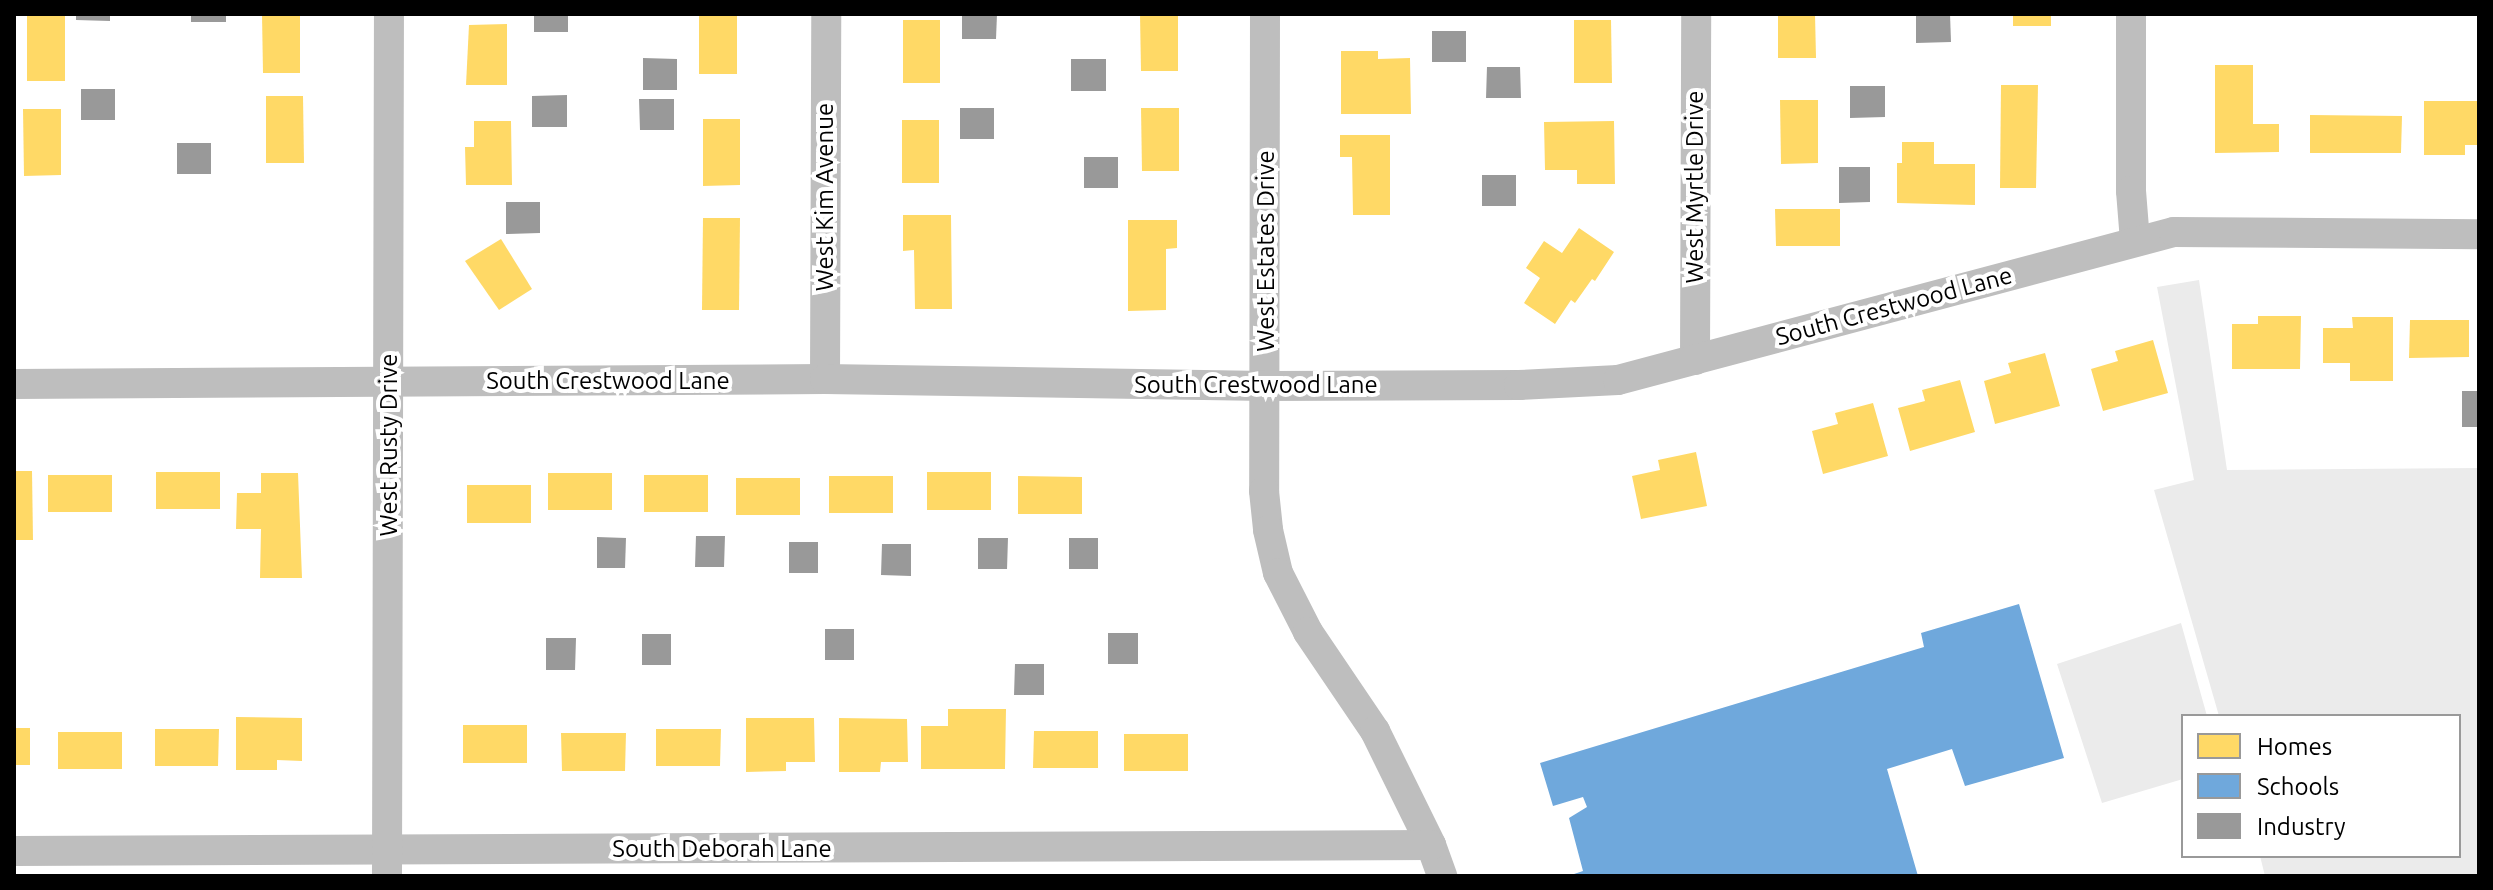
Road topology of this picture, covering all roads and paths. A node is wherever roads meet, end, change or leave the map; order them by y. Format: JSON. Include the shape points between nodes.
{"nodes":[{"id":1,"x":389,"y":14,"type":"edge"},
{"id":2,"x":826,"y":14,"type":"edge"},
{"id":3,"x":1265,"y":14,"type":"edge"},
{"id":4,"x":1696,"y":14,"type":"edge"},
{"id":5,"x":2131,"y":14,"type":"edge"},
{"id":6,"x":2479,"y":234,"type":"edge"},
{"id":7,"x":2135,"y":241,"type":"junction"},
{"id":8,"x":1695,"y":360,"type":"junction"},
{"id":9,"x":825,"y":379,"type":"junction"},
{"id":10,"x":390,"y":382,"type":"junction"},
{"id":11,"x":14,"y":384,"type":"edge"},
{"id":12,"x":1266,"y":386,"type":"junction"},
{"id":13,"x":1431,"y":845,"type":"junction"},
{"id":14,"x":14,"y":851,"type":"edge"},
{"id":15,"x":387,"y":863,"type":"edge"},
{"id":16,"x":1442,"y":876,"type":"edge"}],
"edges":[{"from":1,"to":10,"type":"street","name":"West Rusty Drive"},
{"from":2,"to":9,"type":"street","name":"West Kim Avenue"},
{"from":3,"to":12,"type":"street","name":"West Estates Drive"},
{"from":4,"to":8,"type":"street","name":"West Myrtle Drive"},
{"from":5,"to":7,"type":"street"},
{"from":6,"to":7,"type":"street","name":"South Crestwood Lane","via":[[2174,232]]},
{"from":7,"to":8,"type":"street","name":"South Crestwood Lane"},
{"from":8,"to":12,"type":"street","name":"South Crestwood Lane","via":[[1618,380]]},
{"from":9,"to":10,"type":"street","name":"South Crestwood Lane"},
{"from":9,"to":12,"type":"street","name":"South Crestwood Lane"},
{"from":10,"to":11,"type":"street","name":"South Crestwood Lane"},
{"from":10,"to":15,"type":"street","name":"West Rusty Drive"},
{"from":12,"to":13,"type":"street","name":"West Estates Drive","via":[[1264,491],[1278,573],[1308,632],[1375,731]]},
{"from":13,"to":15,"type":"street","name":"South Deborah Lane"},
{"from":13,"to":16,"type":"street","name":"West Estates Drive"},
{"from":14,"to":15,"type":"street","name":"South Deborah Lane"}]}
